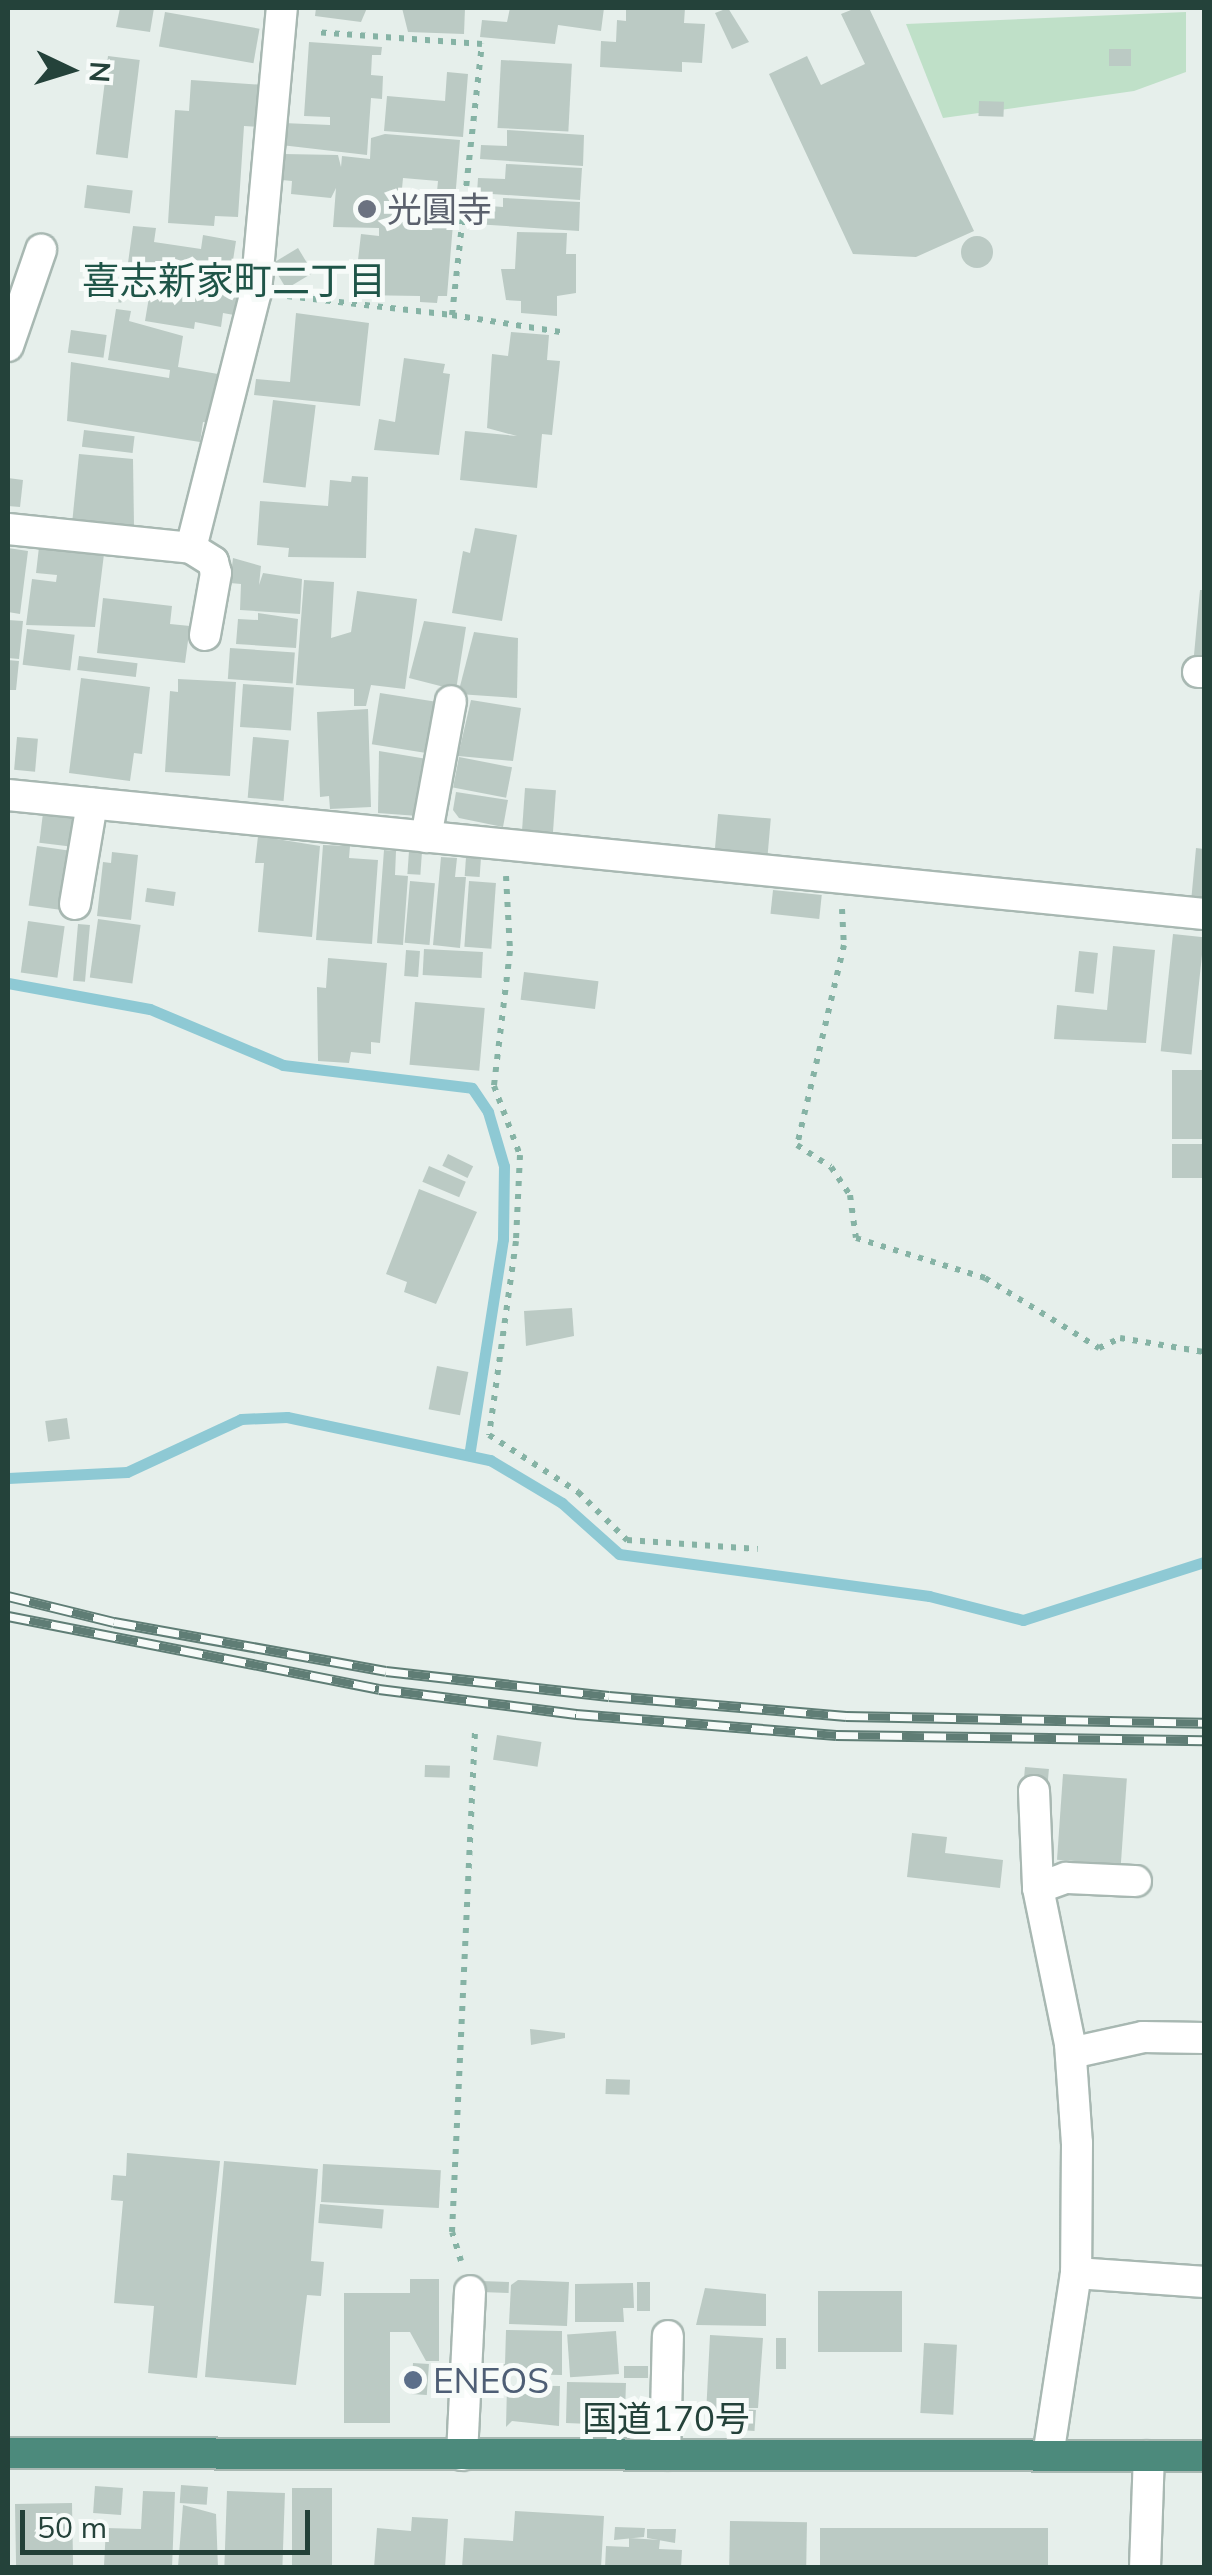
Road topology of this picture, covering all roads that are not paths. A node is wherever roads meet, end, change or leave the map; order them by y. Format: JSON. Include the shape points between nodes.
{"nodes":[{"id":1,"x":280,"y":19,"type":"edge"},
{"id":2,"x":41,"y":250,"type":"dead end"},
{"id":3,"x":8,"y":346,"type":"edge"},
{"id":4,"x":8,"y":528,"type":"edge"},
{"id":5,"x":191,"y":548,"type":"junction"},
{"id":6,"x":206,"y":635,"type":"dead end"},
{"id":7,"x":452,"y":701,"type":"dead end"},
{"id":8,"x":8,"y":795,"type":"edge"},
{"id":9,"x":92,"y":803,"type":"junction"},
{"id":10,"x":426,"y":837,"type":"junction"},
{"id":11,"x":75,"y":904,"type":"dead end"},
{"id":12,"x":1204,"y":914,"type":"edge"},
{"id":13,"x":1034,"y":1791,"type":"dead end"},
{"id":14,"x":1136,"y":1881,"type":"dead end"},
{"id":15,"x":1038,"y":1888,"type":"junction"},
{"id":16,"x":1204,"y":2038,"type":"edge"},
{"id":17,"x":1070,"y":2053,"type":"junction"},
{"id":18,"x":1076,"y":2272,"type":"junction"},
{"id":19,"x":1204,"y":2282,"type":"edge"},
{"id":20,"x":470,"y":2290,"type":"road end"},
{"id":21,"x":668,"y":2336,"type":"dead end"},
{"id":22,"x":8,"y":2452,"type":"edge"},
{"id":23,"x":462,"y":2455,"type":"junction"},
{"id":24,"x":664,"y":2456,"type":"junction"},
{"id":25,"x":1048,"y":2456,"type":"junction"},
{"id":26,"x":1149,"y":2456,"type":"junction"},
{"id":27,"x":1204,"y":2456,"type":"edge"},
{"id":28,"x":1145,"y":2568,"type":"edge"}],
"edges":[{"from":1,"to":5,"type":"street","via":[[256,292]]},
{"from":2,"to":3,"type":"street"},
{"from":4,"to":5,"type":"street"},
{"from":5,"to":6,"type":"street","via":[[213,562],[216,573]]},
{"from":7,"to":10,"type":"street"},
{"from":8,"to":9,"type":"street"},
{"from":9,"to":10,"type":"street"},
{"from":9,"to":11,"type":"street"},
{"from":10,"to":12,"type":"street"},
{"from":13,"to":15,"type":"street"},
{"from":14,"to":15,"type":"street","via":[[1066,1878]]},
{"from":15,"to":17,"type":"street"},
{"from":16,"to":17,"type":"street","via":[[1143,2037]]},
{"from":17,"to":18,"type":"street"},
{"from":18,"to":19,"type":"street"},
{"from":18,"to":25,"type":"street"},
{"from":20,"to":23,"type":"street"},
{"from":21,"to":24,"type":"street"},
{"from":22,"to":23,"type":"highway","name":"国道170号"},
{"from":23,"to":24,"type":"highway","name":"国道170号"},
{"from":24,"to":25,"type":"highway","name":"国道170号"},
{"from":25,"to":26,"type":"highway","name":"国道170号"},
{"from":26,"to":27,"type":"highway","name":"国道170号"},
{"from":26,"to":28,"type":"street"}]}
